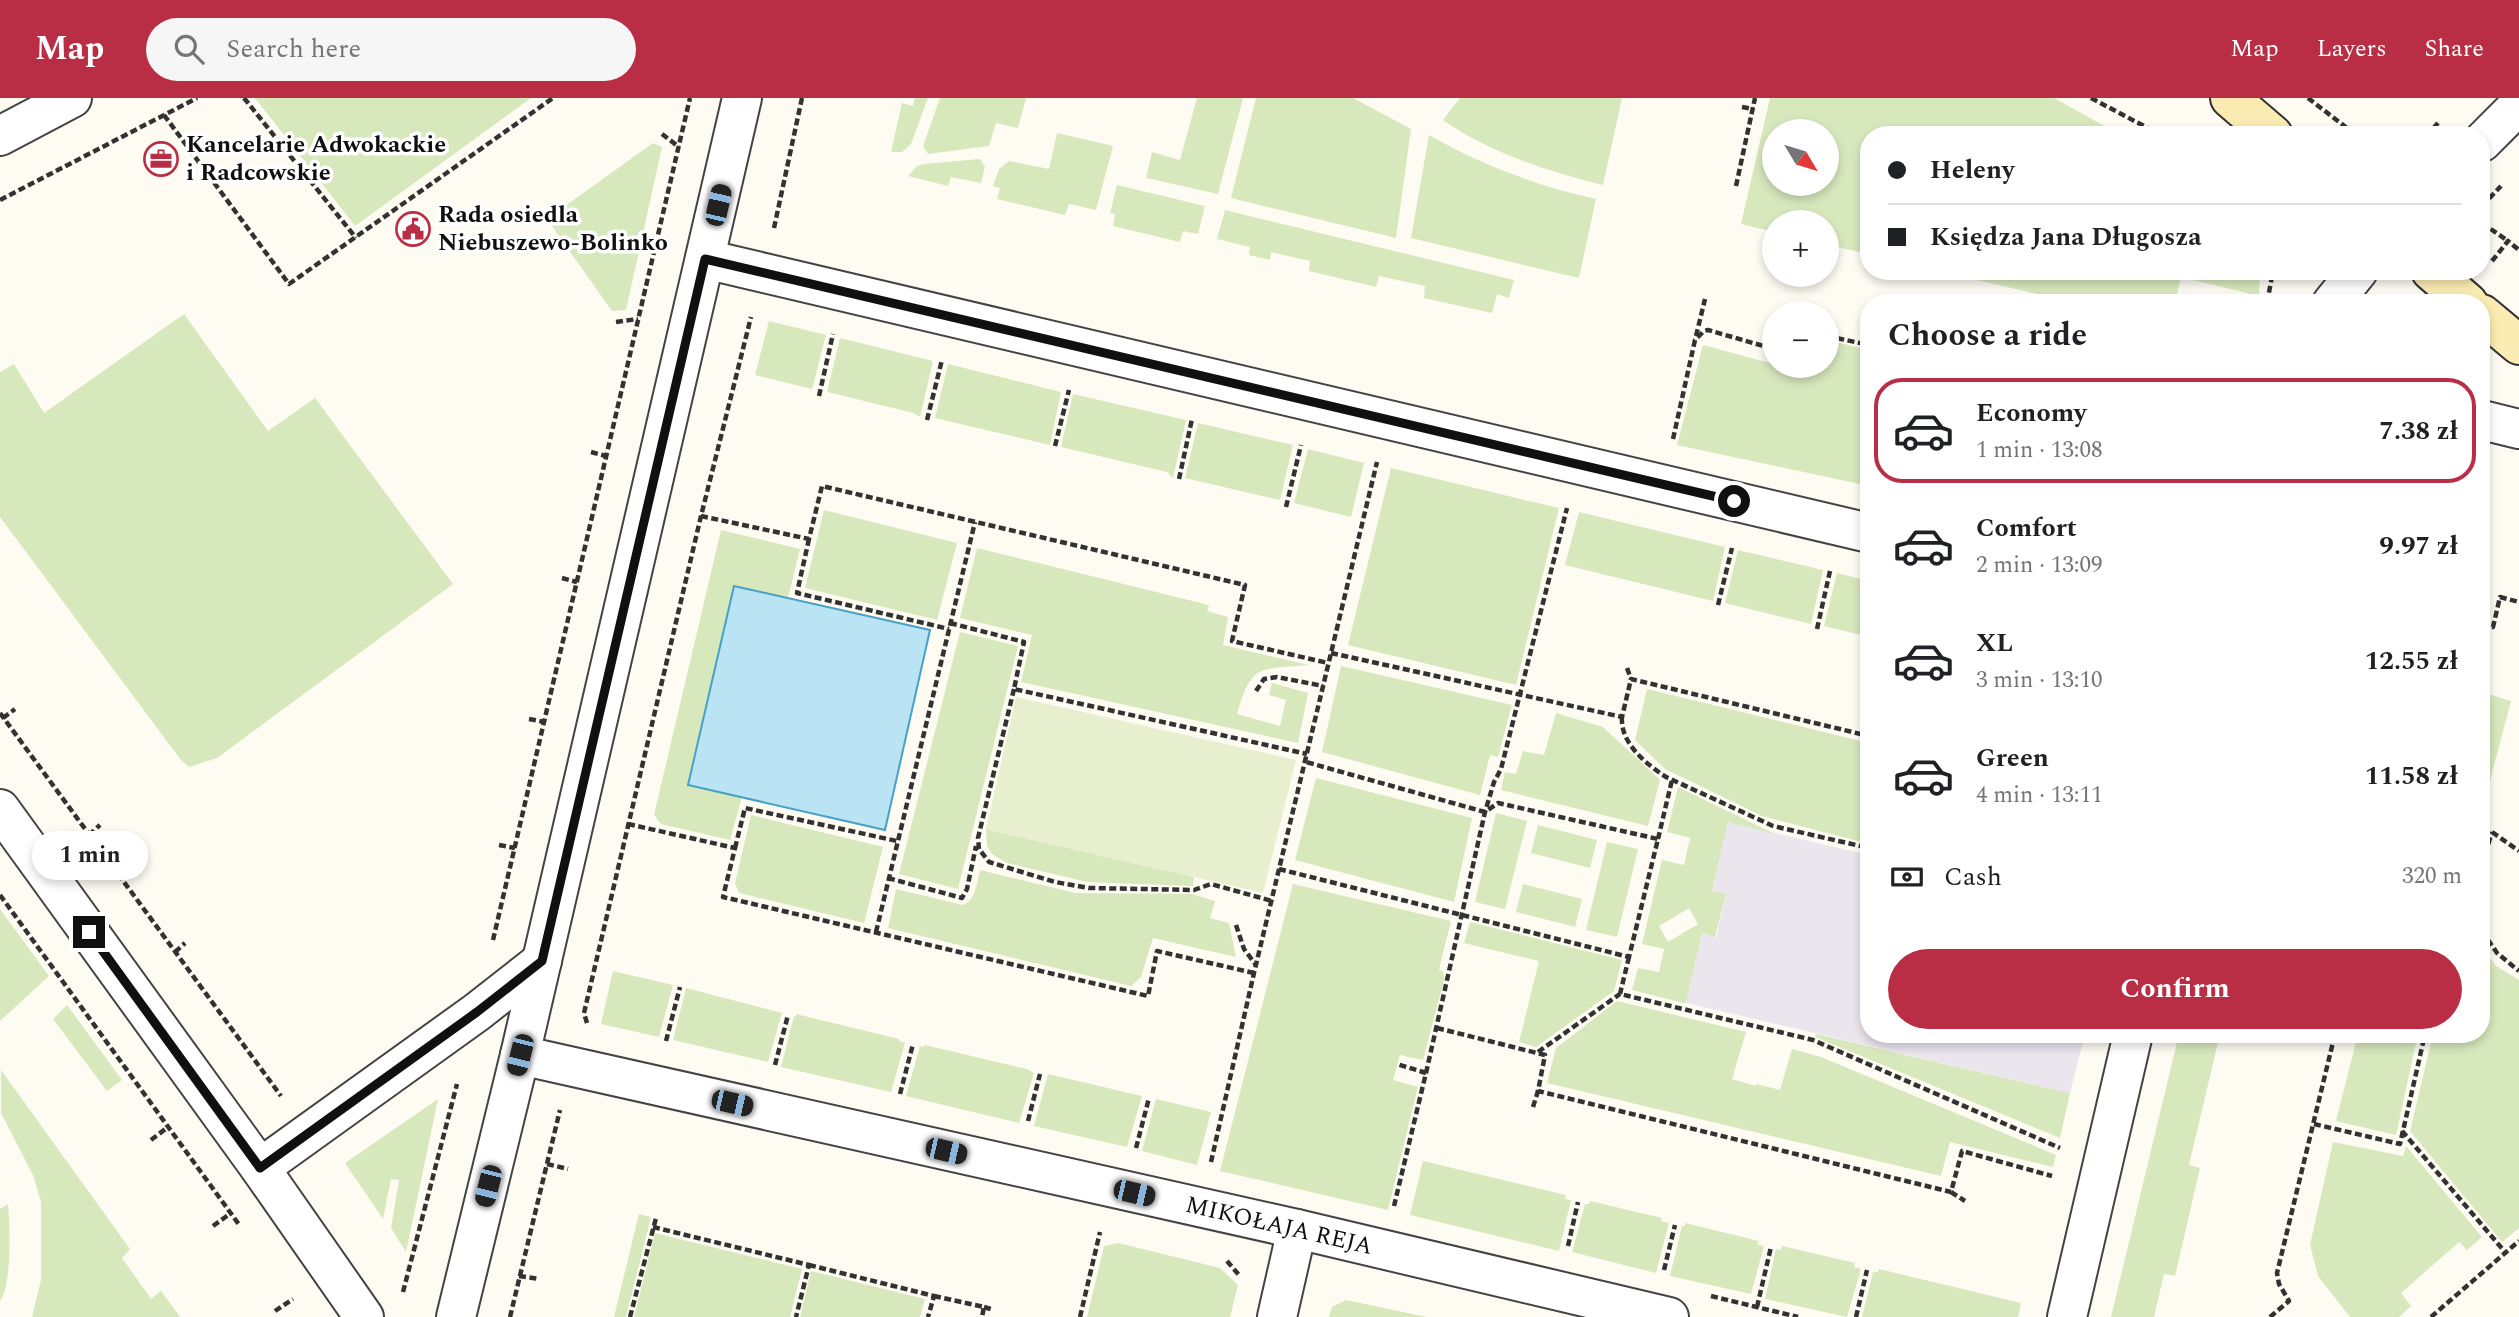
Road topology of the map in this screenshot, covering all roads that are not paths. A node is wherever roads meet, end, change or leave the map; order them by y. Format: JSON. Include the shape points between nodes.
{"nodes":[{"id":1,"x":72,"y":98,"type":"edge"},
{"id":2,"x":743,"y":98,"type":"edge"},
{"id":3,"x":2231,"y":98,"type":"edge"},
{"id":4,"x":2519,"y":105,"type":"edge"},
{"id":5,"x":2263,"y":126,"type":"edge"},
{"id":6,"x":2490,"y":134,"type":"edge"},
{"id":7,"x":0,"y":136,"type":"edge"},
{"id":8,"x":705,"y":259,"type":"junction"},
{"id":9,"x":2351,"y":280,"type":"edge"},
{"id":10,"x":2441,"y":280,"type":"edge"},
{"id":11,"x":2339,"y":294,"type":"edge"},
{"id":12,"x":2458,"y":294,"type":"edge"},
{"id":13,"x":2490,"y":321,"type":"edge"},
{"id":14,"x":2519,"y":345,"type":"edge"},
{"id":15,"x":2490,"y":421,"type":"edge"},
{"id":16,"x":2519,"y":429,"type":"edge"},
{"id":17,"x":1860,"y":531,"type":"edge"},
{"id":18,"x":0,"y":809,"type":"edge"},
{"id":19,"x":542,"y":961,"type":"junction"},
{"id":20,"x":2131,"y":1043,"type":"edge"},
{"id":21,"x":520,"y":1055,"type":"junction"},
{"id":22,"x":260,"y":1168,"type":"junction"},
{"id":23,"x":1297,"y":1230,"type":"junction"},
{"id":24,"x":364,"y":1317,"type":"edge"},
{"id":25,"x":456,"y":1317,"type":"edge"},
{"id":26,"x":1277,"y":1317,"type":"edge"},
{"id":27,"x":1669,"y":1317,"type":"edge"},
{"id":28,"x":2067,"y":1317,"type":"edge"}],
"edges":[{"from":1,"to":7,"type":"street"},
{"from":2,"to":8,"type":"street"},
{"from":3,"to":5,"type":"street"},
{"from":4,"to":6,"type":"street"},
{"from":8,"to":17,"type":"street"},
{"from":8,"to":19,"type":"street"},
{"from":9,"to":11,"type":"street"},
{"from":10,"to":12,"type":"street"},
{"from":13,"to":14,"type":"street"},
{"from":15,"to":16,"type":"street"},
{"from":18,"to":22,"type":"street"},
{"from":19,"to":21,"type":"street"},
{"from":19,"to":22,"type":"street"},
{"from":20,"to":28,"type":"street"},
{"from":21,"to":23,"type":"street","name":"MIKOŁAJA REJA"},
{"from":21,"to":25,"type":"street"},
{"from":22,"to":24,"type":"street"},
{"from":23,"to":26,"type":"street"},
{"from":23,"to":27,"type":"street","name":"MIKOŁAJA REJA"}]}
